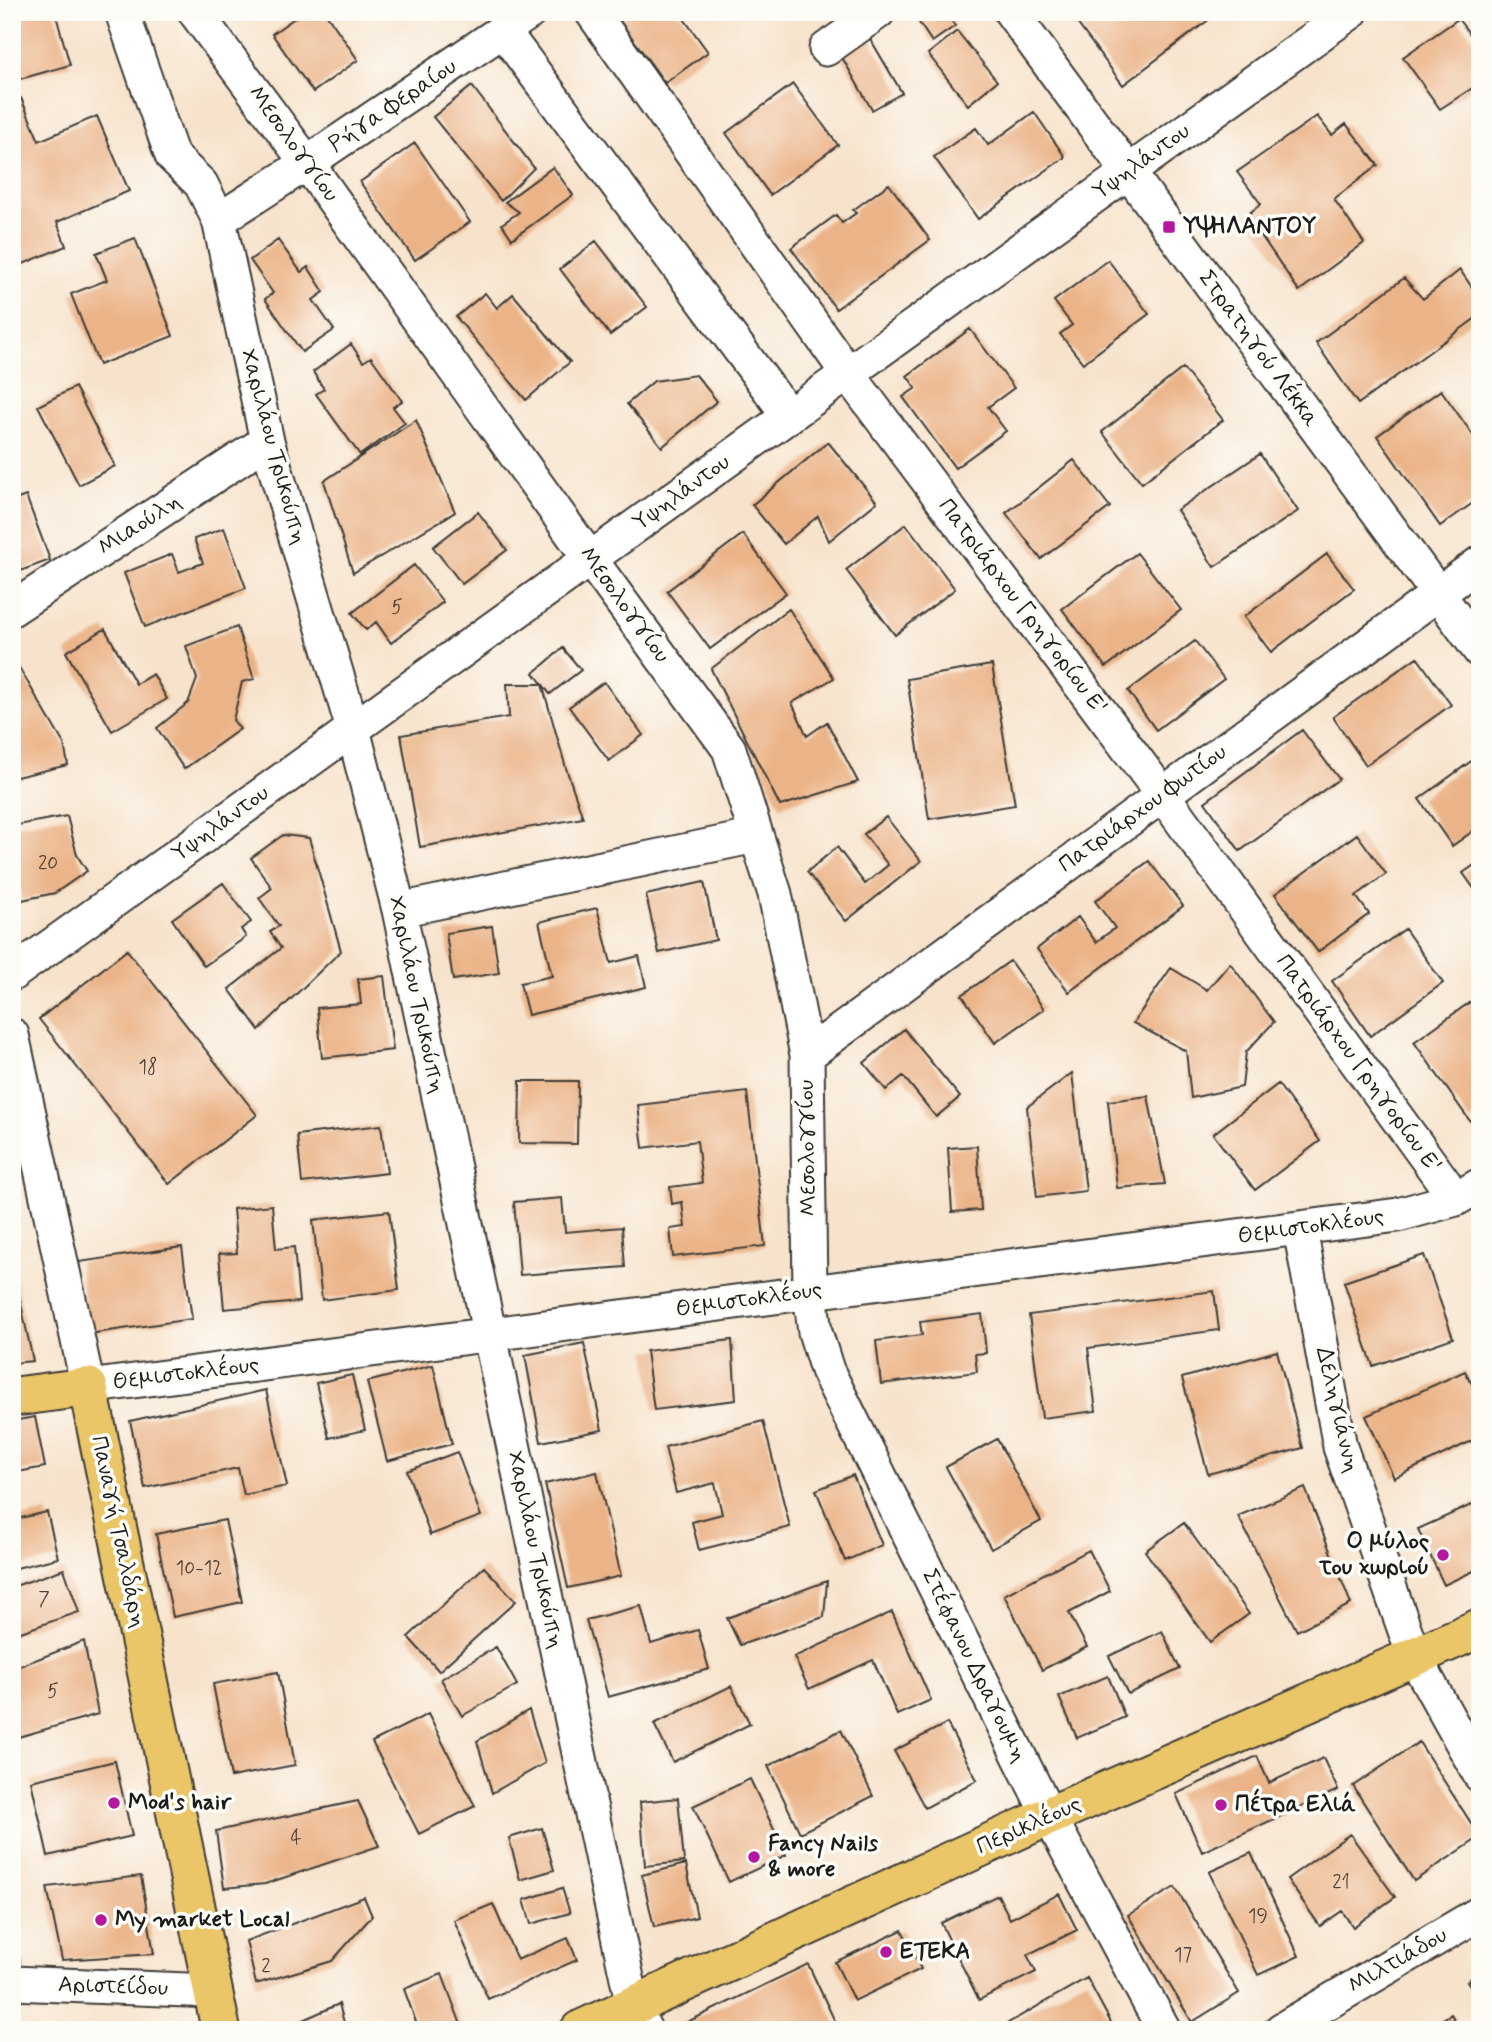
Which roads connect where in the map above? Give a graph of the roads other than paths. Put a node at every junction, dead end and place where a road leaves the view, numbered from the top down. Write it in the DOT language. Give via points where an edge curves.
graph roads {
  1 [pos="122,12"];
  2 [pos="195,12"];
  3 [pos="530,12"];
  4 [pos="592,12"];
  5 [pos="878,12"];
  6 [pos="1011,12"];
  7 [pos="1351,12"];
  8 [pos="503,32"];
  9 [pos="826,49"];
  10 [pos="307,163"];
  11 [pos="1129,172"];
  12 [pos="219,220"];
  13 [pos="848,374"];
  14 [pos="789,416"];
  15 [pos="267,441"];
  16 [pos="590,559"];
  17 [pos="1480,563"];
  18 [pos="1438,594"];
  19 [pos="12,610"];
  20 [pos="1480,651"];
  21 [pos="353,729"];
  22 [pos="1161,794"];
  23 [pos="757,836"];
  24 [pos="399,910"];
  25 [pos="12,974"];
  26 [pos="12,1035"];
  27 [pos="807,1055"];
  28 [pos="1468,1192"];
  29 [pos="1300,1228"];
  30 [pos="810,1292"];
  31 [pos="489,1334"];
  32 [pos="88,1387"];
  33 [pos="12,1397"];
  34 [pos="1480,1628"];
  35 [pos="1414,1656"];
  36 [pos="1480,1775"];
  37 [pos="1049,1816"];
  38 [pos="1480,1913"];
  39 [pos="12,1983"];
  40 [pos="213,1991"];
  41 [pos="639,2018"];
  42 [pos="220,2030"];
  43 [pos="580,2030"];
  44 [pos="1164,2030"];
  45 [pos="1280,2030"];
  1 -- 12 [label="street, Χαριλάου Τρικούπη" via="172,156 201,184"];
  2 -- 10 [label="street, Μεσολογγίου"];
  3 -- 8 [label="street, Ρήγα Φεραίου"];
  4 -- 13 [label="street, Πατριάρχου Γρηγορίου Ε'"];
  5 -- 9 [label="street"];
  6 -- 11 [label="street, Στρατηγού Λέκκα"];
  7 -- 11 [label="street, Υψηλάντου"];
  8 -- 10 [label="street, Ρήγα Φεραίου"];
  8 -- 14 [label="street"];
  10 -- 12 [label="street, Ρήγα Φεραίου"];
  10 -- 16 [label="street, Μεσολογγίου"];
  11 -- 13 [label="street, Υψηλάντου"];
  11 -- 18 [label="street, Στρατηγού Λέκκα"];
  12 -- 15 [label="street, Χαριλάου Τρικούπη"];
  13 -- 14 [label="street, Υψηλάντου"];
  13 -- 22 [label="street, Πατριάρχου Γρηγορίου Ε'"];
  14 -- 16 [label="street, Υψηλάντου"];
  15 -- 19 [label="street, Μιαούλη"];
  15 -- 21 [label="street, Χαριλάου Τρικούπη"];
  16 -- 21 [label="street, Υψηλάντου"];
  16 -- 23 [label="street, Μεσολογγίου" via="729,749"];
  17 -- 18 [label="street, Πατριάρχου Φωτίου"];
  18 -- 20 [label="street, Στρατηγού Λέκκα"];
  18 -- 22 [label="street, Πατριάρχου Φωτίου"];
  21 -- 24 [label="street, Χαριλάου Τρικούπη"];
  21 -- 25 [label="street, Υψηλάντου"];
  22 -- 27 [label="street, Πατριάρχου Φωτίου"];
  22 -- 28 [label="street, Πατριάρχου Γρηγορίου Ε'"];
  23 -- 24 [label="street"];
  23 -- 27 [label="street, Μεσολογγίου" via="775,894"];
  24 -- 31 [label="street, Χαριλάου Τρικούπη"];
  26 -- 32 [label="street, Παναγή Τσαλδάρη"];
  27 -- 30 [label="street, Μεσολογγίου"];
  28 -- 29 [label="street, Θεμιστοκλέους" via="1398,1215"];
  29 -- 30 [label="street, Θεμιστοκλέους"];
  29 -- 35 [label="street, Δεληγιάννη" via="1340,1447"];
  30 -- 31 [label="street, Θεμιστοκλέους"];
  30 -- 37 [label="street, Στέφανου Δραγουμη" via="815,1332 827,1370"];
  31 -- 32 [label="street, Θεμιστοκλέους"];
  31 -- 41 [label="street, Χαριλάου Τρικούπη"];
  32 -- 33 [label="main road, Θεμιστοκλέους"];
  32 -- 40 [label="main road, Παναγή Τσαλδάρη"];
  34 -- 35 [label="main road, Περικλέους"];
  35 -- 36 [label="street, Δεληγιάννη"];
  35 -- 37 [label="main road, Περικλέους"];
  37 -- 41 [label="main road, Περικλέους"];
  37 -- 44 [label="street, Στέφανου Δραγουμη"];
  38 -- 45 [label="street, Μιλτιάδου"];
  39 -- 40 [label="street, Αριστείδου"];
  40 -- 42 [label="main road, Παναγή Τσαλδάρη"];
  41 -- 43 [label="main road, Περικλέους"];
}
